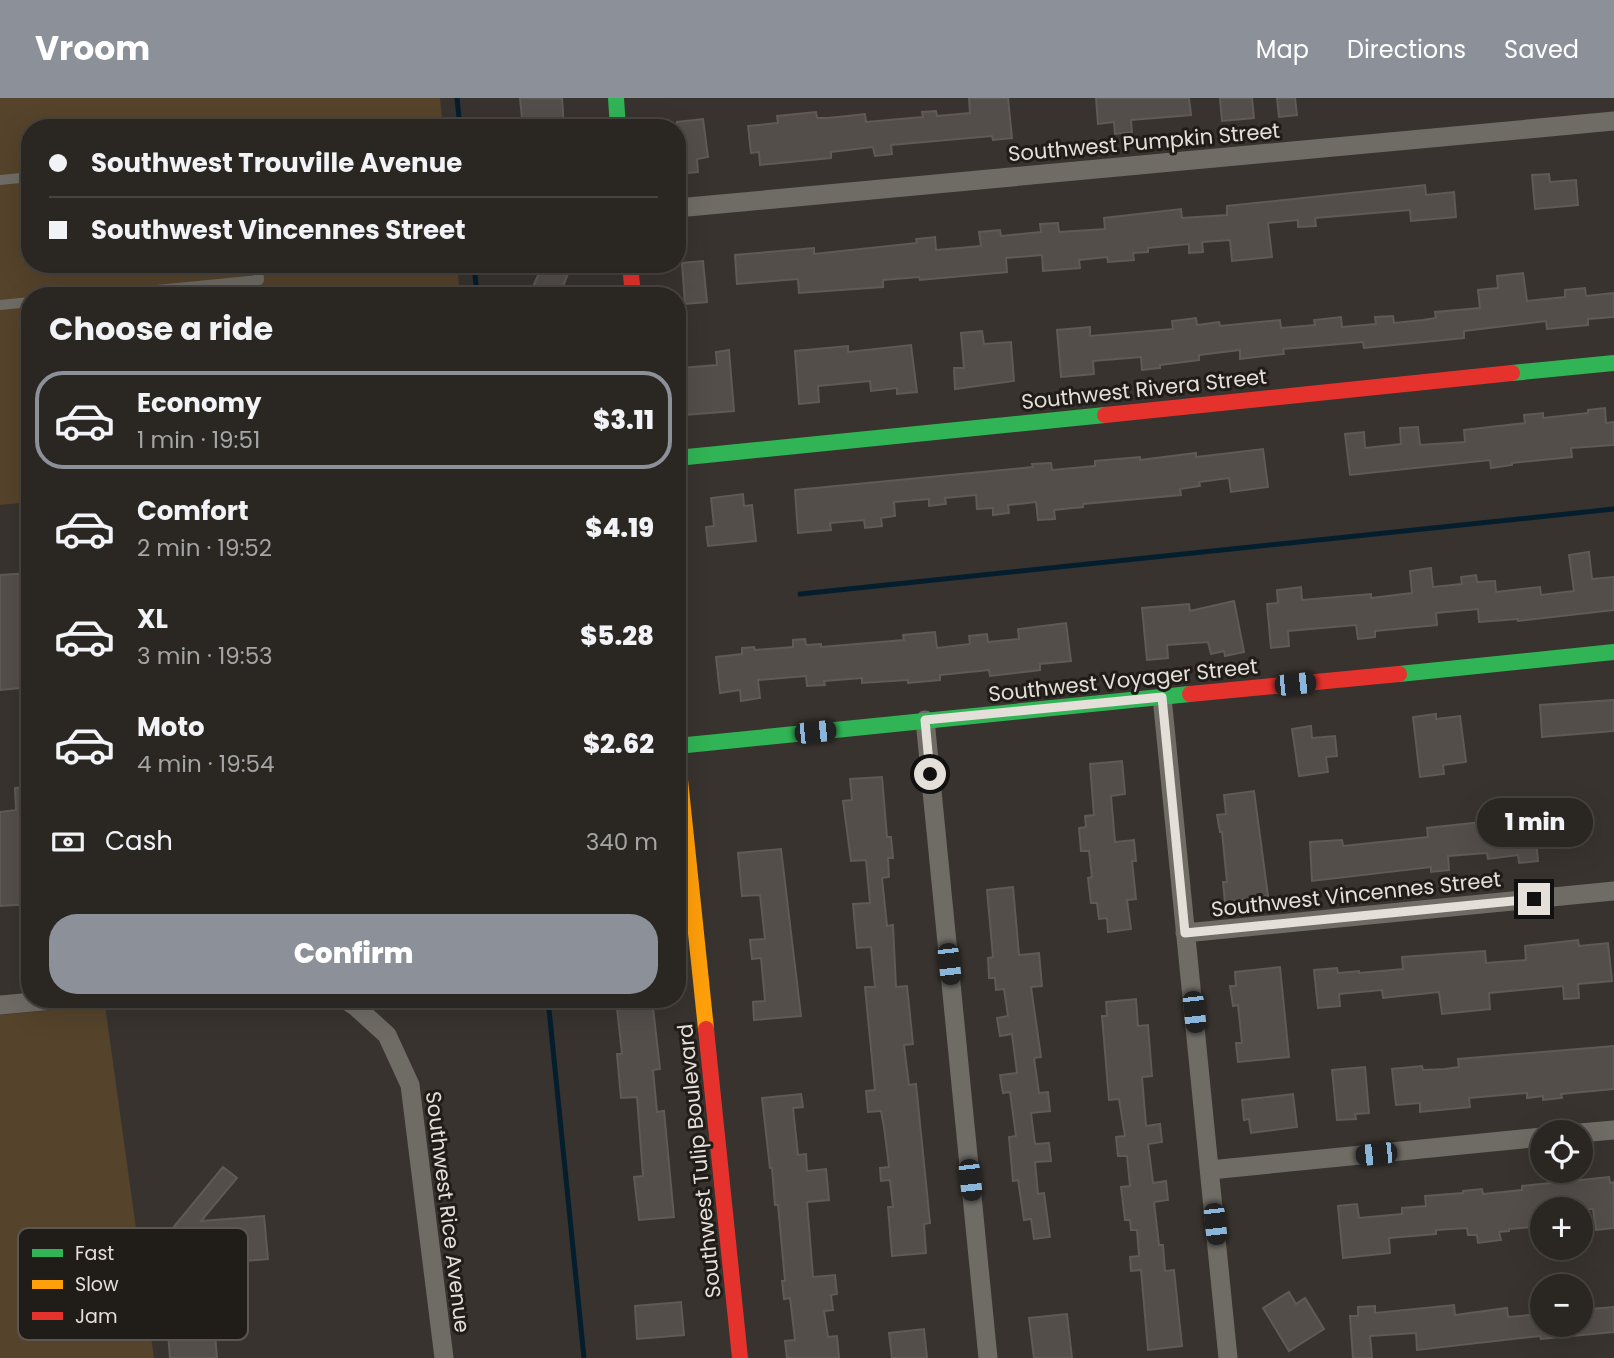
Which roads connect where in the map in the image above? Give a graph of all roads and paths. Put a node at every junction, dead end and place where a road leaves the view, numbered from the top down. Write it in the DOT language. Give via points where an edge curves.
graph roads {
  1 [pos="616,98"];
  2 [pos="617,119"];
  3 [pos="1614,121"];
  4 [pos="21,178"];
  5 [pos="0,180"];
  6 [pos="686,207"];
  7 [pos="259,273"];
  8 [pos="187,287"];
  9 [pos="21,303"];
  10 [pos="0,305"];
  11 [pos="1614,363"];
  12 [pos="686,457"];
  13 [pos="1614,652"];
  14 [pos="1162,697"];
  15 [pos="925,720"];
  16 [pos="686,747"];
  17 [pos="686,835"];
  18 [pos="1614,891"];
  19 [pos="1185,933"];
  20 [pos="21,1003"];
  21 [pos="0,1005"];
  22 [pos="355,1008"];
  23 [pos="1614,1130"];
  24 [pos="1593,1132"];
  25 [pos="1530,1138"];
  26 [pos="1210,1170"];
  27 [pos="444,1358"];
  28 [pos="740,1358"];
  29 [pos="988,1358"];
  30 [pos="1228,1358"];
  1 -- 2 [label="street"];
  3 -- 6 [label="street, Southwest Pumpkin Street"];
  4 -- 5 [label="lane"];
  7 -- 8 [label="lane" via="259,280"];
  9 -- 10 [label="lane"];
  11 -- 12 [label="street, Southwest Rivera Street"];
  13 -- 14 [label="street, Southwest Voyager Street"];
  14 -- 15 [label="street, Southwest Voyager Street"];
  14 -- 19 [label="street"];
  15 -- 16 [label="street, Southwest Voyager Street"];
  15 -- 29 [label="street"];
  17 -- 28 [label="street, Southwest Tulip Boulevard"];
  18 -- 19 [label="street, Southwest Vincennes Street"];
  19 -- 26 [label="street"];
  20 -- 21 [label="street"];
  22 -- 27 [label="street, Southwest Rice Avenue" via="387,1035 410,1085"];
  23 -- 24 [label="street"];
  25 -- 26 [label="street"];
  26 -- 30 [label="street"];
}
